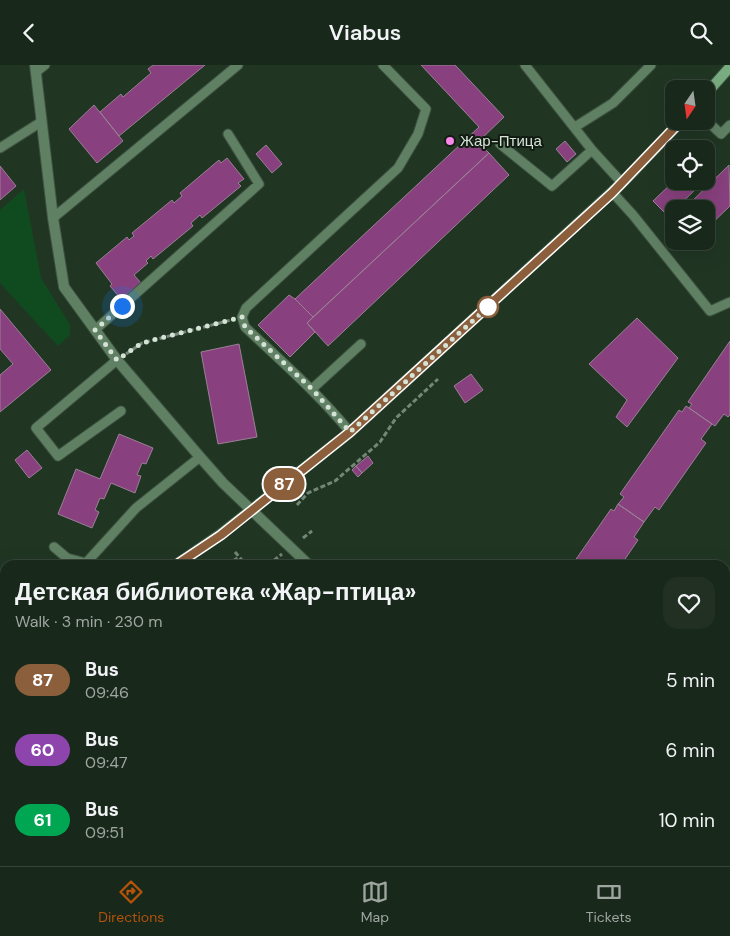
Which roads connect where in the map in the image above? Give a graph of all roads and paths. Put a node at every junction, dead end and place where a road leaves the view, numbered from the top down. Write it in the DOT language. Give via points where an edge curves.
graph roads {
  1 [pos="45,65"];
  2 [pos="238,65"];
  3 [pos="383,65"];
  4 [pos="525,65"];
  5 [pos="651,65"];
  6 [pos="730,67"];
  7 [pos="35,69"];
  8 [pos="715,84"];
  9 [pos="40,122"];
  10 [pos="730,125"];
  11 [pos="575,127"];
  12 [pos="715,128"];
  13 [pos="672,130"];
  14 [pos="228,134"];
  15 [pos="500,144"];
  16 [pos="0,148"];
  17 [pos="592,150"];
  18 [pos="622,183"];
  19 [pos="612,193"];
  20 [pos="53,218"];
  21 [pos="730,302"];
  22 [pos="242,317"];
  23 [pos="95,330"];
  24 [pos="361,344"];
  25 [pos="117,360"];
  26 [pos="438,379"];
  27 [pos="312,389"];
  28 [pos="121,411"];
  29 [pos="350,432"];
  30 [pos="200,457"];
  31 [pos="297,505"];
  32 [pos="251,509"];
  33 [pos="312,531"];
  34 [pos="303,538"];
  35 [pos="54,547"];
  36 [pos="235,552"];
  37 [pos="282,553"];
  38 [pos="239,557"];
  39 [pos="70,560"];
  40 [pos="90,560"];
  41 [pos="184,560"];
  42 [pos="234,560"];
  43 [pos="242,560"];
  44 [pos="274,560"];
  45 [pos="304,560"];
  1 -- 7 [label="lane"];
  2 -- 20 [label="lane"];
  3 -- 22 [label="lane" via="426,109 418,133 398,168 246,309"];
  4 -- 11 [label="lane"];
  5 -- 11 [label="lane" via="613,103"];
  6 -- 8 [label="main road"];
  7 -- 9 [label="street"];
  9 -- 16 [label="lane"];
  9 -- 20 [label="street"];
  10 -- 12 [label="lane" via="721,134"];
  11 -- 17 [label="lane"];
  13 -- 18 [label="main road"];
  14 -- 23 [label="lane" via="259,184"];
  15 -- 17 [label="lane" via="552,186"];
  17 -- 18 [label="lane"];
  18 -- 19 [label="main road"];
  19 -- 21 [label="lane" via="710,311"];
  19 -- 29 [label="main road"];
  20 -- 23 [label="street" via="64,287"];
  22 -- 25 [label="path" via="142,343"];
  22 -- 27 [label="lane" via="245,327"];
  23 -- 25 [label="street"];
  24 -- 27 [label="lane"];
  25 -- 28 [label="lane" via="36,428 58,456"];
  25 -- 30 [label="street"];
  26 -- 31 [label="path" via="396,418 380,442 334,481 308,493"];
  27 -- 29 [label="lane"];
  29 -- 32 [label="main road"];
  30 -- 32 [label="street"];
  30 -- 40 [label="lane" via="136,508"];
  32 -- 41 [label="main road" via="221,535"];
  32 -- 45 [label="street"];
  33 -- 34 [label="path"];
  35 -- 39 [label="lane"];
  36 -- 38 [label="path"];
  37 -- 44 [label="path"];
  38 -- 42 [label="path"];
  38 -- 43 [label="path"];
}
